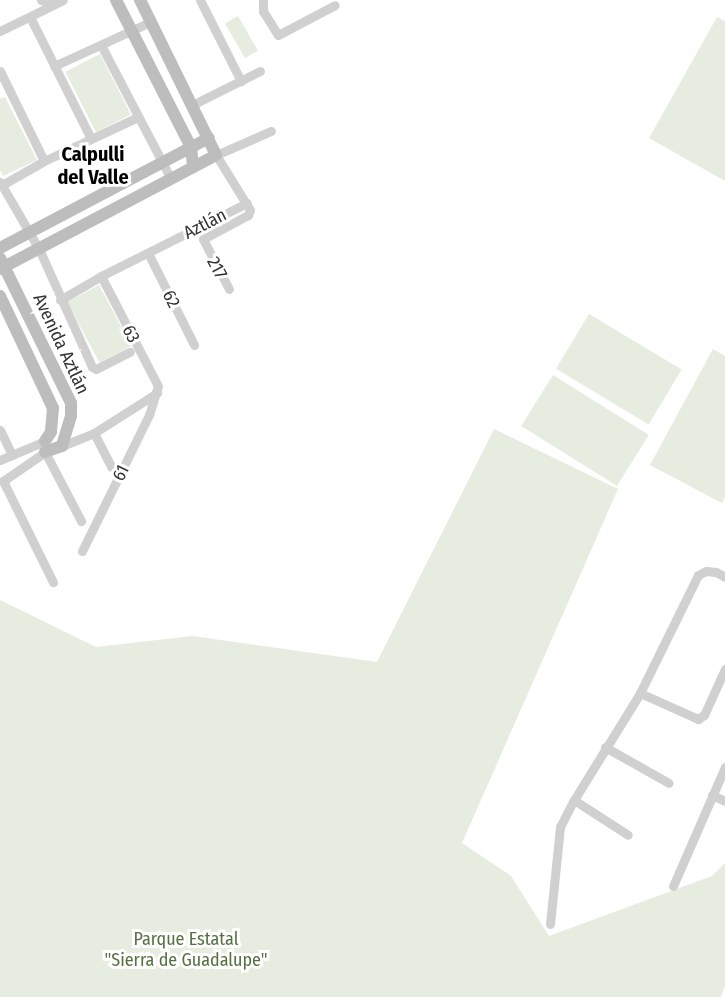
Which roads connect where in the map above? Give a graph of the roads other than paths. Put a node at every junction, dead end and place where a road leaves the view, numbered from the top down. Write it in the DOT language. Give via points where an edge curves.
graph roads {
  1 [pos="41,0"];
  2 [pos="63,0"];
  3 [pos="116,0"];
  4 [pos="140,0"];
  5 [pos="200,0"];
  6 [pos="263,0"];
  7 [pos="53,4"];
  8 [pos="335,5"];
  9 [pos="30,17"];
  10 [pos="150,22"];
  11 [pos="131,29"];
  12 [pos="0,31"];
  13 [pos="101,45"];
  14 [pos="54,66"];
  15 [pos="0,70"];
  16 [pos="260,71"];
  17 [pos="241,81"];
  18 [pos="5,91"];
  19 [pos="192,105"];
  20 [pos="138,117"];
  21 [pos="271,131"];
  22 [pos="209,138"];
  23 [pos="91,139"];
  24 [pos="191,147"];
  25 [pos="216,155"];
  26 [pos="44,161"];
  27 [pos="161,163"];
  28 [pos="193,167"];
  29 [pos="171,178"];
  30 [pos="1,184"];
  31 [pos="247,203"];
  32 [pos="30,232"];
  33 [pos="0,248"];
  34 [pos="39,249"];
  35 [pos="148,253"];
  36 [pos="1,264"];
  37 [pos="101,276"];
  38 [pos="229,289"];
  39 [pos="60,300"];
  40 [pos="1,302"];
  41 [pos="195,345"];
  42 [pos="130,352"];
  43 [pos="157,393"];
  44 [pos="0,430"];
  45 [pos="94,433"];
  46 [pos="62,446"];
  47 [pos="45,447"];
  48 [pos="12,454"];
  49 [pos="0,459"];
  50 [pos="111,467"];
  51 [pos="81,521"];
  52 [pos="82,551"];
  53 [pos="725,577"];
  54 [pos="53,582"];
  55 [pos="725,669"];
  56 [pos="722,682"];
  57 [pos="640,693"];
  58 [pos="605,747"];
  59 [pos="725,767"];
  60 [pos="669,783"];
  61 [pos="712,795"];
  62 [pos="574,800"];
  63 [pos="725,801"];
  64 [pos="628,835"];
  65 [pos="673,886"];
  66 [pos="550,924"];
  1 -- 7 [label="street"];
  2 -- 7 [label="street"];
  3 -- 11 [label="street"];
  4 -- 10 [label="street"];
  5 -- 17 [label="street"];
  6 -- 8 [label="street" via="263,11 278,35"];
  7 -- 9 [label="street"];
  9 -- 12 [label="street"];
  9 -- 14 [label="street"];
  10 -- 11 [label="street"];
  10 -- 19 [label="street"];
  11 -- 13 [label="street"];
  11 -- 24 [label="street"];
  13 -- 14 [label="street"];
  13 -- 20 [label="street"];
  14 -- 23 [label="street"];
  15 -- 18 [label="street"];
  16 -- 17 [label="street"];
  17 -- 19 [label="street"];
  18 -- 26 [label="street"];
  19 -- 22 [label="street"];
  20 -- 23 [label="street"];
  20 -- 27 [label="street"];
  21 -- 25 [label="street"];
  22 -- 24 [label="street"];
  22 -- 25 [label="street"];
  23 -- 26 [label="street"];
  24 -- 27 [label="street"];
  24 -- 28 [label="street"];
  25 -- 28 [label="street, Avenida Aztlán"];
  25 -- 31 [label="street, Aztlán"];
  26 -- 30 [label="street"];
  27 -- 29 [label="street"];
  27 -- 32 [label="street"];
  28 -- 29 [label="street, Avenida Aztlán"];
  29 -- 34 [label="street, Avenida Aztlán"];
  30 -- 32 [label="street"];
  31 -- 35 [label="street, Aztlán"];
  31 -- 38 [label="street, 217" via="248,215 203,239"];
  32 -- 33 [label="street"];
  32 -- 34 [label="street"];
  34 -- 36 [label="street, Avenida Aztlán"];
  34 -- 39 [label="street"];
  35 -- 37 [label="street, Aztlán"];
  35 -- 41 [label="street, 62"];
  36 -- 46 [label="street, Avenida Aztlán" via="71,403"];
  37 -- 39 [label="street, Aztlán"];
  37 -- 43 [label="street, 63" via="158,386"];
  39 -- 42 [label="street" via="94,369"];
  40 -- 47 [label="street, Avenida Aztlán" via="52,408 51,432"];
  43 -- 45 [label="street"];
  43 -- 52 [label="street, 61"];
  44 -- 48 [label="street"];
  45 -- 46 [label="street"];
  45 -- 50 [label="street"];
  46 -- 47 [label="street"];
  47 -- 48 [label="street"];
  47 -- 51 [label="street"];
  47 -- 54 [label="street" via="3,481"];
  48 -- 49 [label="street"];
  53 -- 57 [label="street" via="706,571 698,575"];
  55 -- 56 [label="street"];
  56 -- 57 [label="street" via="698,719"];
  57 -- 58 [label="street"];
  58 -- 60 [label="street"];
  58 -- 62 [label="street"];
  59 -- 61 [label="street"];
  61 -- 63 [label="street"];
  61 -- 65 [label="street"];
  62 -- 64 [label="street"];
  62 -- 66 [label="street" via="560,826"];
}
